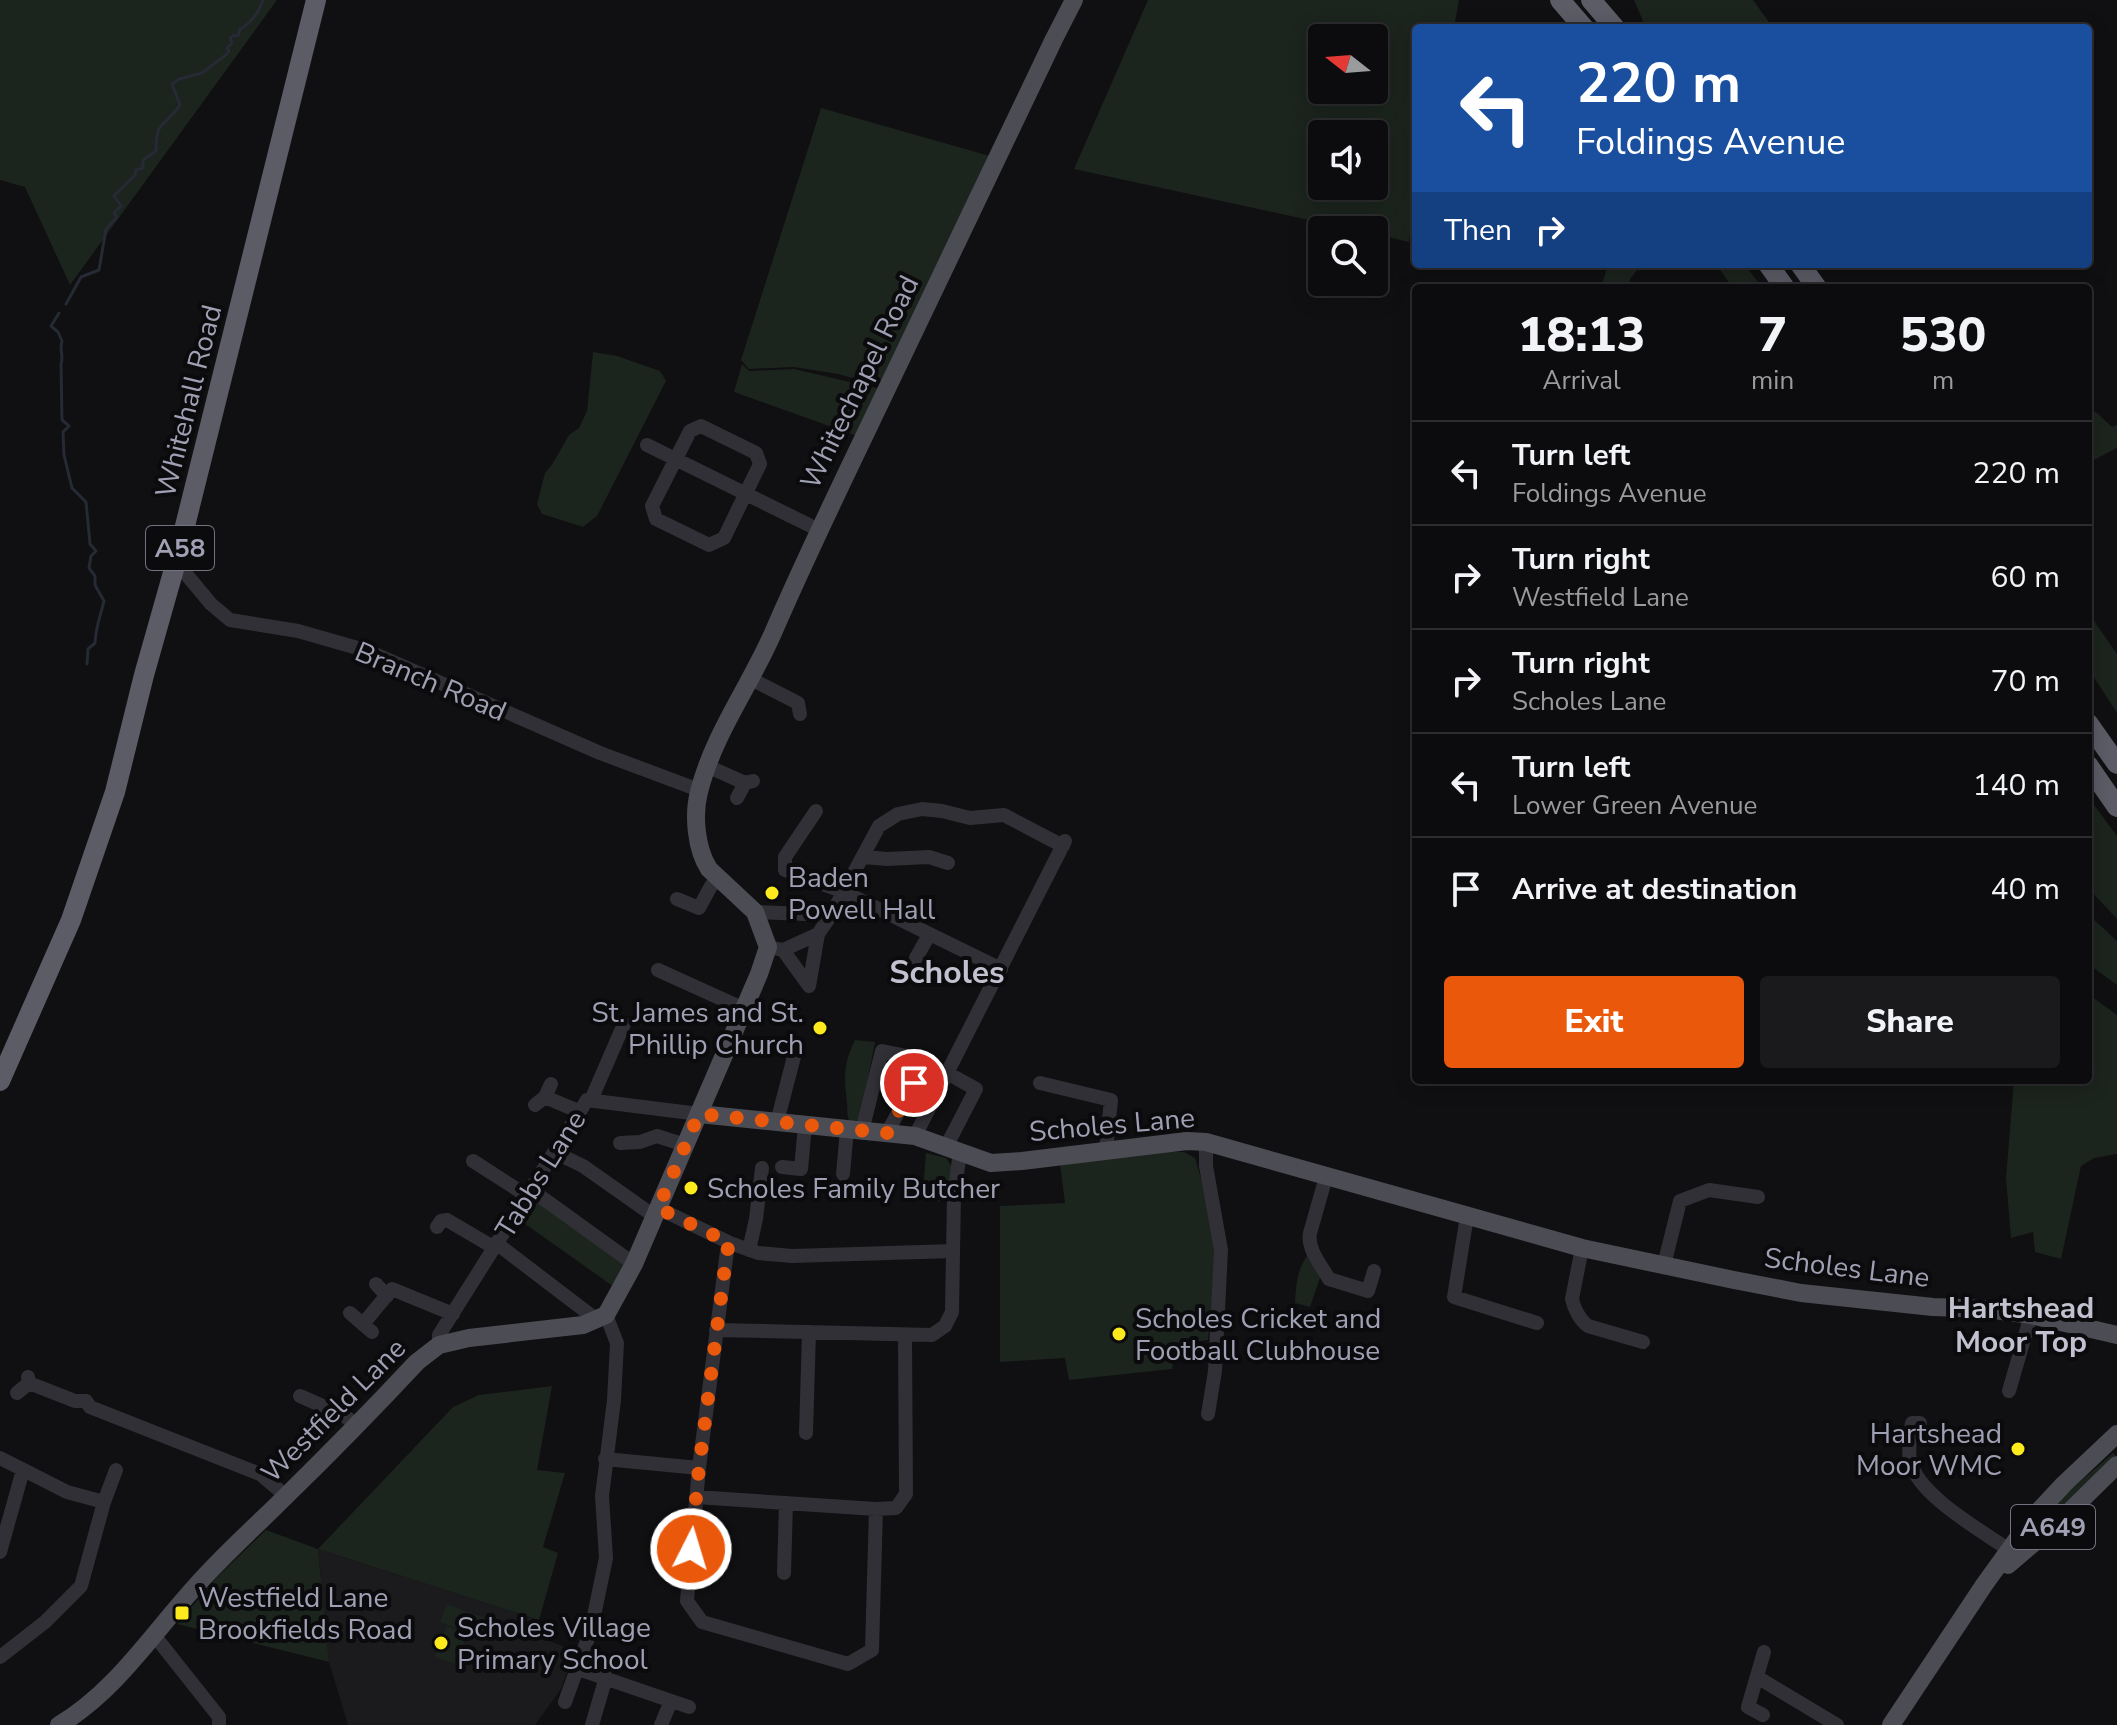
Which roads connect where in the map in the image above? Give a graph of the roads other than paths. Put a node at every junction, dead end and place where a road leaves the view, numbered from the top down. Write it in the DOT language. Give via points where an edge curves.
graph roads {
  1 [pos="316,0"];
  2 [pos="1074,0"];
  3 [pos="1560,0"];
  4 [pos="1591,0"];
  5 [pos="1581,24"];
  6 [pos="1612,24"];
  7 [pos="647,445"];
  8 [pos="676,459"];
  9 [pos="746,494"];
  10 [pos="819,530"];
  11 [pos="176,562"];
  12 [pos="751,679"];
  13 [pos="800,714"];
  14 [pos="2092,729"];
  15 [pos="2117,764"];
  16 [pos="707,766"];
  17 [pos="2092,771"];
  18 [pos="699,790"];
  19 [pos="737,798"];
  20 [pos="2117,807"];
  21 [pos="816,811"];
  22 [pos="864,857"];
  23 [pos="948,863"];
  24 [pos="719,879"];
  25 [pos="844,892"];
  26 [pos="677,899"];
  27 [pos="755,912"];
  28 [pos="831,915"];
  29 [pos="818,934"];
  30 [pos="929,935"];
  31 [pos="776,948"];
  32 [pos="916,958"];
  33 [pos="1001,969"];
  34 [pos="657,970"];
  35 [pos="744,1009"];
  36 [pos="624,1024"];
  37 [pos="796,1049"];
  38 [pos="947,1073"];
  39 [pos="0,1081"];
  40 [pos="1040,1083"];
  41 [pos="544,1096"];
  42 [pos="591,1100"];
  43 [pos="578,1111"];
  44 [pos="699,1114"];
  45 [pos="777,1122"];
  46 [pos="805,1125"];
  47 [pos="854,1130"];
  48 [pos="887,1133"];
  49 [pos="915,1136"];
  50 [pos="1206,1142"];
  51 [pos="620,1143"];
  52 [pos="685,1145"];
  53 [pos="953,1150"];
  54 [pos="1106,1150"];
  55 [pos="554,1152"];
  56 [pos="473,1161"];
  57 [pos="782,1167"];
  58 [pos="762,1168"];
  59 [pos="843,1174"];
  60 [pos="1326,1177"];
  61 [pos="528,1192"];
  62 [pos="1758,1197"];
  63 [pos="743,1202"];
  64 [pos="758,1208"];
  65 [pos="656,1212"];
  66 [pos="1467,1216"];
  67 [pos="448,1219"];
  68 [pos="730,1243"];
  69 [pos="494,1245"];
  70 [pos="1582,1248"];
  71 [pos="749,1250"];
  72 [pos="953,1251"];
  73 [pos="634,1264"];
  74 [pos="1664,1265"];
  75 [pos="1374,1271"];
  76 [pos="376,1284"];
  77 [pos="387,1296"];
  78 [pos="350,1313"];
  79 [pos="453,1314"];
  80 [pos="2031,1315"];
  81 [pos="602,1317"];
  82 [pos="1537,1323"];
  83 [pos="716,1330"];
  84 [pos="809,1332"];
  85 [pos="905,1335"];
  86 [pos="2117,1335"];
  87 [pos="1643,1342"];
  88 [pos="439,1345"];
  89 [pos="25,1384"];
  90 [pos="2009,1391"];
  91 [pos="300,1396"];
  92 [pos="1208,1414"];
  93 [pos="1920,1423"];
  94 [pos="357,1425"];
  95 [pos="806,1433"];
  96 [pos="2117,1434"];
  97 [pos="2117,1448"];
  98 [pos="0,1458"];
  99 [pos="605,1459"];
  100 [pos="2117,1465"];
  101 [pos="699,1468"];
  102 [pos="23,1470"];
  103 [pos="116,1470"];
  104 [pos="2071,1477"];
  105 [pos="286,1496"];
  106 [pos="696,1497"];
  107 [pos="104,1502"];
  108 [pos="786,1503"];
  109 [pos="876,1509"];
  110 [pos="0,1552"];
  111 [pos="2014,1553"];
  112 [pos="784,1573"];
  113 [pos="154,1635"];
  114 [pos="1764,1652"];
  115 [pos="0,1657"];
  116 [pos="578,1669"];
  117 [pos="606,1677"];
  118 [pos="1757,1677"];
  119 [pos="671,1701"];
  120 [pos="565,1702"];
  121 [pos="689,1707"];
  122 [pos="1763,1715"];
  123 [pos="59,1725"];
  124 [pos="219,1725"];
  125 [pos="592,1725"];
  126 [pos="661,1725"];
  127 [pos="1837,1725"];
  128 [pos="1891,1725"];
  1 -- 11 [label="highway, Whitehall Road / A58"];
  2 -- 10 [label="main road, Whitechapel Road"];
  3 -- 5 [label="highway"];
  4 -- 6 [label="highway"];
  7 -- 8 [label="street"];
  8 -- 9 [label="street"];
  8 -- 9 [label="street" via="690,431 701,426 756,453 760,464"];
  8 -- 9 [label="street" via="652,506 656,519 709,545 724,538"];
  9 -- 10 [label="street"];
  10 -- 12 [label="main road, Whitechapel Road"];
  11 -- 18 [label="street, Branch Road" via="230,620 298,631 368,651 600,753"];
  11 -- 39 [label="highway, Whitehall Road / A58" via="92,862"];
  12 -- 13 [label="street" via="798,703"];
  12 -- 16 [label="main road, Whitechapel Road"];
  14 -- 15 [label="highway"];
  16 -- 18 [label="main road, Whitechapel Road"];
  16 -- 19 [label="street" via="749,782"];
  17 -- 20 [label="highway"];
  18 -- 24 [label="main road, Whitechapel Road" via="701,853"];
  21 -- 25 [label="street" via="785,857 785,870"];
  22 -- 23 [label="street" via="929,857"];
  22 -- 25 [label="street"];
  22 -- 33 [label="street" via="879,826 898,814 922,809 970,818 1004,815 1064,844"];
  24 -- 26 [label="street" via="696,915"];
  24 -- 27 [label="main road, Whitechapel Road"];
  25 -- 28 [label="street"];
  25 -- 30 [label="street"];
  27 -- 28 [label="street"];
  27 -- 31 [label="main road"];
  28 -- 29 [label="street"];
  29 -- 31 [label="street"];
  29 -- 31 [label="street" via="809,986"];
  30 -- 32 [label="street"];
  30 -- 33 [label="street"];
  31 -- 35 [label="main road"];
  33 -- 38 [label="street"];
  34 -- 35 [label="street"];
  35 -- 44 [label="main road"];
  36 -- 42 [label="street"];
  37 -- 45 [label="street"];
  38 -- 49 [label="street"];
  38 -- 53 [label="street" via="976,1089"];
  40 -- 54 [label="street" via="1111,1100"];
  41 -- 43 [label="street"];
  42 -- 43 [label="street, Tabbs Lane"];
  42 -- 44 [label="street, Tabbs Lane"];
  43 -- 55 [label="street, Tabbs Lane"];
  44 -- 45 [label="main road, Scholes Lane"];
  44 -- 52 [label="main road"];
  45 -- 46 [label="main road, Scholes Lane"];
  46 -- 47 [label="main road, Scholes Lane"];
  46 -- 57 [label="street" via="801,1169"];
  47 -- 48 [label="main road, Scholes Lane"];
  47 -- 48 [label="street" via="882,1051 927,1060"];
  47 -- 59 [label="street"];
  48 -- 49 [label="main road, Scholes Lane"];
  49 -- 53 [label="main road, Scholes Lane"];
  50 -- 54 [label="main road, Scholes Lane"];
  50 -- 60 [label="main road, Scholes Lane"];
  50 -- 92 [label="street" via="1221,1250"];
  51 -- 52 [label="street" via="657,1136"];
  52 -- 65 [label="main road"];
  53 -- 54 [label="main road, Scholes Lane" via="991,1163"];
  53 -- 72 [label="street"];
  55 -- 61 [label="street, Tabbs Lane"];
  55 -- 65 [label="street"];
  56 -- 61 [label="street"];
  58 -- 64 [label="street"];
  60 -- 66 [label="main road, Scholes Lane"];
  60 -- 75 [label="street" via="1309,1240 1329,1279 1368,1298"];
  61 -- 69 [label="street, Tabbs Lane"];
  61 -- 73 [label="street"];
  62 -- 74 [label="street" via="1709,1190 1680,1201"];
  63 -- 64 [label="street"];
  64 -- 71 [label="street"];
  65 -- 68 [label="street"];
  65 -- 73 [label="main road"];
  66 -- 70 [label="main road, Scholes Lane"];
  66 -- 82 [label="street" via="1454,1297"];
  67 -- 69 [label="street"];
  68 -- 71 [label="street"];
  68 -- 83 [label="street"];
  69 -- 79 [label="street, Tabbs Lane"];
  69 -- 81 [label="street"];
  70 -- 74 [label="main road, Scholes Lane"];
  70 -- 87 [label="street" via="1572,1299 1583,1322"];
  71 -- 72 [label="street" via="792,1256"];
  72 -- 85 [label="street" via="952,1312 945,1326 932,1335"];
  73 -- 81 [label="main road"];
  74 -- 80 [label="main road, Scholes Lane" via="1801,1293"];
  76 -- 77 [label="street"];
  77 -- 78 [label="street" via="367,1328"];
  77 -- 79 [label="street" via="392,1289"];
  79 -- 88 [label="street, Tabbs Lane" via="439,1335"];
  80 -- 86 [label="main road, Scholes Lane"];
  80 -- 90 [label="street"];
  81 -- 88 [label="main road, Westfield Lane" via="583,1325"];
  81 -- 99 [label="street" via="617,1343"];
  83 -- 84 [label="street"];
  83 -- 101 [label="street"];
  84 -- 85 [label="street"];
  84 -- 95 [label="street"];
  85 -- 109 [label="street" via="906,1494 896,1508"];
  88 -- 94 [label="main road, Westfield Lane"];
  89 -- 105 [label="street" via="86,1401 260,1474"];
  91 -- 94 [label="street"];
  93 -- 111 [label="street" via="1912,1423 1910,1440 1916,1476 1936,1499"];
  94 -- 105 [label="main road, Westfield Lane"];
  96 -- 104 [label="main road, A649"];
  97 -- 104 [label="main road"];
  98 -- 102 [label="street"];
  99 -- 101 [label="street"];
  99 -- 116 [label="street" via="606,1558"];
  100 -- 111 [label="main road, A649" via="2064,1517"];
  101 -- 106 [label="street"];
  102 -- 107 [label="street" via="67,1492"];
  102 -- 110 [label="street"];
  103 -- 107 [label="street"];
  104 -- 111 [label="main road, A649" via="2033,1517"];
  105 -- 113 [label="main road, Westfield Lane"];
  106 -- 108 [label="street"];
  106 -- 109 [label="street" via="687,1601 702,1622 848,1664 872,1650"];
  107 -- 115 [label="street" via="81,1586"];
  108 -- 109 [label="street"];
  108 -- 112 [label="street"];
  111 -- 128 [label="main road, A649" via="1984,1585"];
  113 -- 123 [label="main road, Westfield Lane" via="117,1677"];
  113 -- 124 [label="street" via="219,1717"];
  114 -- 118 [label="street"];
  116 -- 117 [label="street"];
  116 -- 120 [label="street"];
  117 -- 119 [label="street"];
  117 -- 125 [label="street"];
  118 -- 122 [label="street" via="1744,1707"];
  118 -- 127 [label="street"];
  119 -- 121 [label="street"];
  119 -- 126 [label="street"];
}
